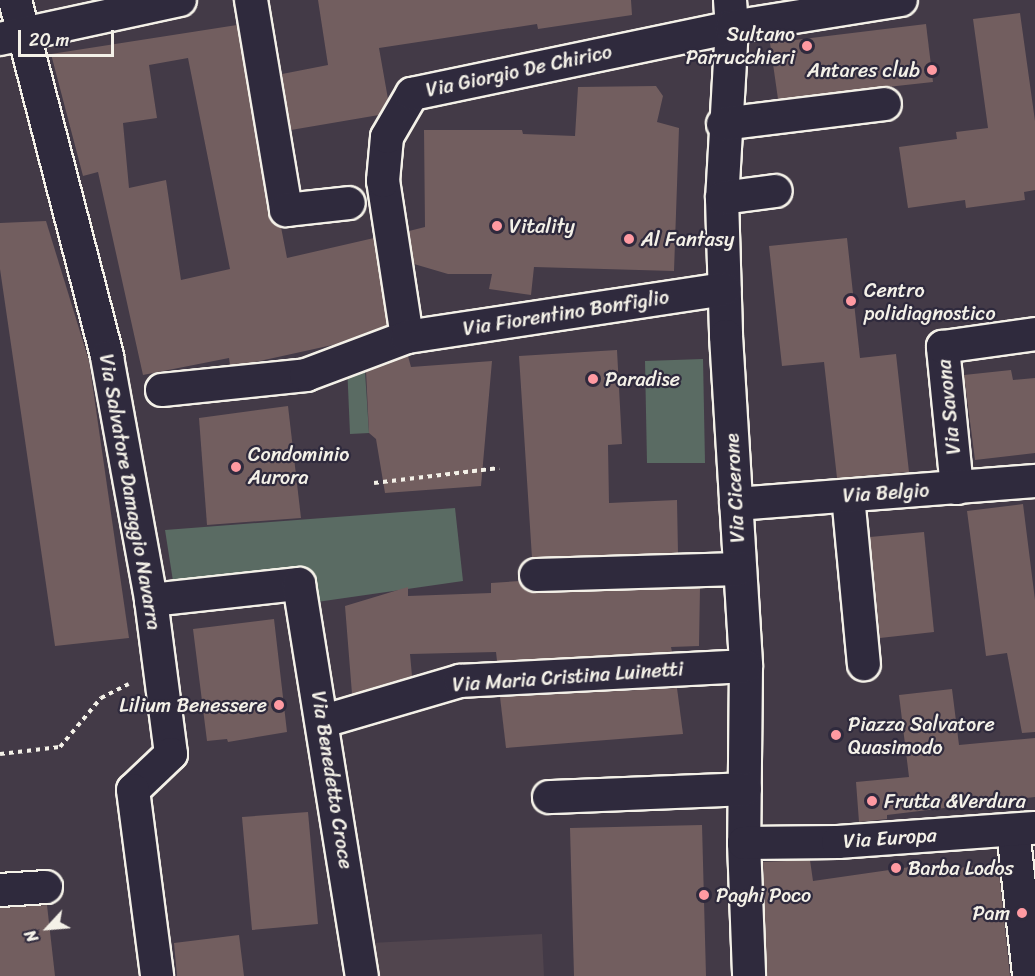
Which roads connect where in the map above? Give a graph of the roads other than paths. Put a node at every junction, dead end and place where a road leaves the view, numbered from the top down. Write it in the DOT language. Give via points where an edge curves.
graph roads {
  1 [pos="15,0"];
  2 [pos="180,0"];
  3 [pos="251,0"];
  4 [pos="901,0"];
  5 [pos="136,5"];
  6 [pos="731,13"];
  7 [pos="11,37"];
  8 [pos="885,105"];
  9 [pos="723,124"];
  10 [pos="776,191"];
  11 [pos="722,198"];
  12 [pos="349,203"];
  13 [pos="724,289"];
  14 [pos="1035,334"];
  15 [pos="407,337"];
  16 [pos="162,390"];
  17 [pos="1035,481"];
  18 [pos="957,488"];
  19 [pos="848,496"];
  20 [pos="736,504"];
  21 [pos="740,569"];
  22 [pos="536,574"];
  23 [pos="151,600"];
  24 [pos="864,663"];
  25 [pos="746,666"];
  26 [pos="324,721"];
  27 [pos="744,789"];
  28 [pos="549,797"];
  29 [pos="1024,829"];
  30 [pos="744,843"];
  31 [pos="46,887"];
  32 [pos="0,890"];
  33 [pos="157,976"];
  34 [pos="362,976"];
  35 [pos="749,976"];
  36 [pos="1029,976"];
  1 -- 7 [label="street, Via Salvatore Damaggio Navarra"];
  2 -- 5 [label="street"];
  3 -- 12 [label="street" via="286,210"];
  4 -- 6 [label="street, Via Giorgio De Chirico"];
  5 -- 7 [label="street"];
  6 -- 9 [label="street, Via Cicerone"];
  6 -- 15 [label="street, Via Giorgio De Chirico" via="412,94 387,137 383,181"];
  7 -- 23 [label="street, Via Salvatore Damaggio Navarra" via="107,357"];
  8 -- 9 [label="street"];
  9 -- 11 [label="street, Via Cicerone"];
  10 -- 11 [label="street"];
  11 -- 13 [label="street, Via Cicerone"];
  13 -- 15 [label="street, Via Fiorentino Bonfiglio"];
  13 -- 20 [label="street, Via Cicerone"];
  14 -- 18 [label="street, Via Savona" via="943,346"];
  15 -- 16 [label="street, Via Fiorentino Bonfiglio" via="306,375"];
  17 -- 18 [label="street, Via Belgio"];
  18 -- 19 [label="street, Via Belgio"];
  19 -- 20 [label="street, Via Belgio"];
  19 -- 24 [label="street"];
  20 -- 21 [label="street, Via Cicerone"];
  21 -- 22 [label="street"];
  21 -- 25 [label="street, Via Cicerone"];
  23 -- 26 [label="street, Via Benedetto Croce" via="300,584"];
  23 -- 33 [label="street, Via Salvatore Damaggio Navarra" via="171,754 133,790"];
  25 -- 26 [label="street, Via Maria Cristina Luinetti" via="460,681"];
  25 -- 27 [label="street, Via Cicerone"];
  26 -- 34 [label="street, Via Benedetto Croce"];
  27 -- 28 [label="street"];
  27 -- 30 [label="street, Via Cicerone"];
  29 -- 30 [label="street, Via Europa"];
  29 -- 36 [label="street"];
  30 -- 35 [label="street, Via Cicerone"];
  31 -- 32 [label="street"];
}
